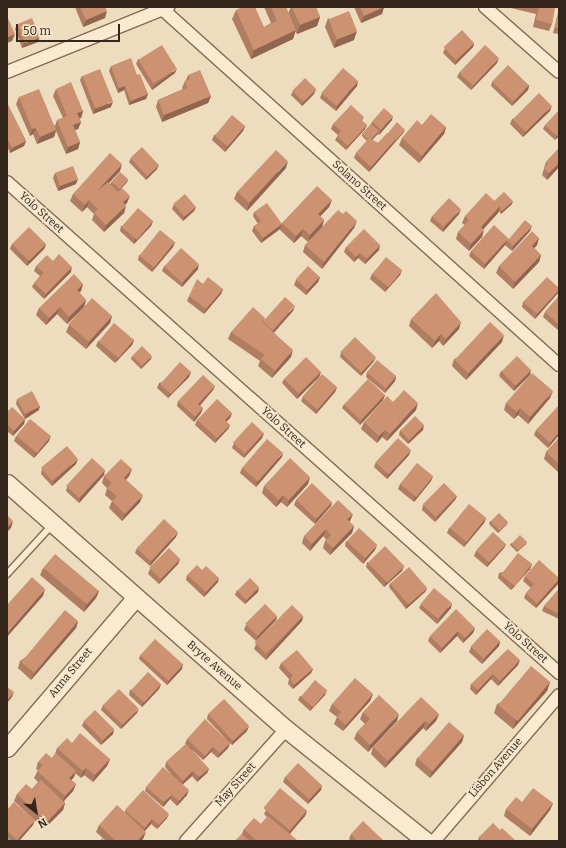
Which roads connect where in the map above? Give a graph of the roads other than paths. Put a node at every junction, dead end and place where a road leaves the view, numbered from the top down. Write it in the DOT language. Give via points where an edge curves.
graph roads {
  1 [pos="484,7"];
  2 [pos="163,8"];
  3 [pos="7,72"];
  4 [pos="559,72"];
  5 [pos="7,182"];
  6 [pos="559,365"];
  7 [pos="7,483"];
  8 [pos="53,524"];
  9 [pos="7,574"];
  10 [pos="135,598"];
  11 [pos="559,673"];
  12 [pos="559,696"];
  13 [pos="286,729"];
  14 [pos="7,748"];
  15 [pos="186,841"];
  16 [pos="426,841"];
  17 [pos="434,841"];
  1 -- 4 [label="street"];
  2 -- 3 [label="street"];
  2 -- 6 [label="street, Solano Street"];
  5 -- 11 [label="street, Yolo Street"];
  7 -- 8 [label="street, Bryte Avenue"];
  8 -- 9 [label="lane"];
  8 -- 10 [label="street, Bryte Avenue"];
  10 -- 13 [label="street, Bryte Avenue"];
  10 -- 14 [label="street, Anna Street"];
  12 -- 17 [label="street, Lisbon Avenue"];
  13 -- 15 [label="street, May Street"];
  13 -- 16 [label="street, Bryte Avenue"];
}
